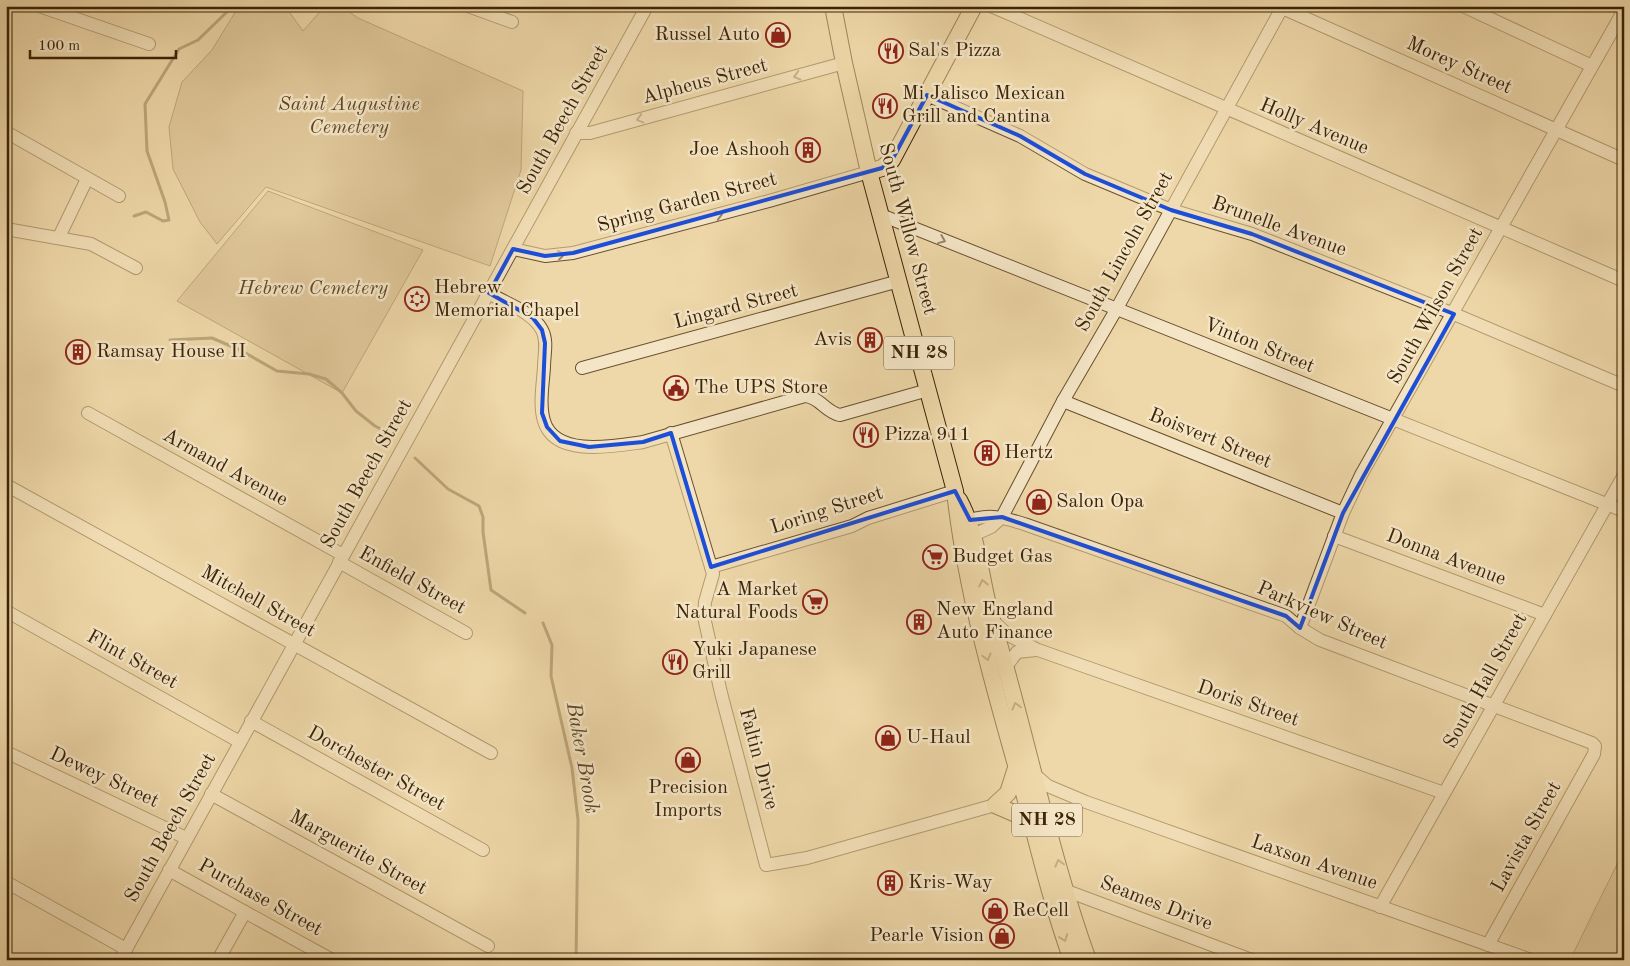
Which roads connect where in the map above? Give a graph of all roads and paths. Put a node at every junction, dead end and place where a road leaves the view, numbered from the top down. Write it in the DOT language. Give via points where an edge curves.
graph roads {
  1 [pos="39,6"];
  2 [pos="647,6"];
  3 [pos="833,6"];
  4 [pos="974,6"];
  5 [pos="991,6"];
  6 [pos="1463,6"];
  7 [pos="473,7"];
  8 [pos="1281,7"];
  9 [pos="1624,10"];
  10 [pos="512,22"];
  11 [pos="1620,24"];
  12 [pos="149,44"];
  13 [pos="844,63"];
  14 [pos="1592,66"];
  15 [pos="927,95"];
  16 [pos="1225,109"];
  17 [pos="1557,130"];
  18 [pos="6,132"];
  19 [pos="576,133"];
  20 [pos="1624,160"];
  21 [pos="869,172"];
  22 [pos="87,179"];
  23 [pos="119,196"];
  24 [pos="1171,210"];
  25 [pos="881,215"];
  26 [pos="1501,228"];
  27 [pos="6,229"];
  28 [pos="59,237"];
  29 [pos="513,250"];
  30 [pos="136,268"];
  31 [pos="1624,281"];
  32 [pos="899,282"];
  33 [pos="489,293"];
  34 [pos="1116,310"];
  35 [pos="1454,314"];
  36 [pos="582,368"];
  37 [pos="1624,386"];
  38 [pos="928,390"];
  39 [pos="1063,401"];
  40 [pos="88,413"];
  41 [pos="1393,420"];
  42 [pos="671,433"];
  43 [pos="1624,474"];
  44 [pos="6,485"];
  45 [pos="955,491"];
  46 [pos="1607,505"];
  47 [pos="1624,511"];
  48 [pos="1343,513"];
  49 [pos="1002,517"];
  50 [pos="964,522"];
  51 [pos="1334,536"];
  52 [pos="967,538"];
  53 [pos="341,559"];
  54 [pos="711,567"];
  55 [pos="6,611"];
  56 [pos="1545,615"];
  57 [pos="992,621"];
  58 [pos="1300,628"];
  59 [pos="466,633"];
  60 [pos="293,643"];
  61 [pos="1038,650"];
  62 [pos="1005,668"];
  63 [pos="1494,706"];
  64 [pos="251,721"];
  65 [pos="240,742"];
  66 [pos="1595,746"];
  67 [pos="6,752"];
  68 [pos="491,753"];
  69 [pos="1016,768"];
  70 [pos="1034,774"];
  71 [pos="1444,793"];
  72 [pos="211,794"];
  73 [pos="1032,796"];
  74 [pos="1086,802"];
  75 [pos="995,805"];
  76 [pos="1030,820"];
  77 [pos="186,838"];
  78 [pos="483,850"];
  79 [pos="169,870"];
  80 [pos="6,882"];
  81 [pos="1047,883"];
  82 [pos="1066,890"];
  83 [pos="1380,907"];
  84 [pos="245,912"];
  85 [pos="1488,945"];
  86 [pos="488,946"];
  87 [pos="123,955"];
  88 [pos="317,956"];
  89 [pos="218,960"];
  90 [pos="332,960"];
  91 [pos="1072,960"];
  92 [pos="1088,960"];
  93 [pos="1252,960"];
  94 [pos="1531,960"];
  1 -- 12 [label="street"];
  2 -- 19 [label="street, South Beech Street"];
  3 -- 13 [label="main road, South Willow Street / NH 28"];
  4 -- 15 [label="main road"];
  5 -- 16 [label="street, Holly Avenue"];
  6 -- 14 [label="street"];
  7 -- 10 [label="street"];
  8 -- 16 [label="street, South Lincoln Street"];
  8 -- 17 [label="street, Morey Street"];
  9 -- 11 [label="street, South Wilson Street"];
  11 -- 14 [label="street, South Wilson Street"];
  13 -- 19 [label="street, Alpheus Street, one-way" via="590,133"];
  13 -- 21 [label="main road, South Willow Street / NH 28"];
  14 -- 17 [label="street, South Wilson Street"];
  15 -- 21 [label="main road" via="892,160"];
  15 -- 24 [label="street, Brunelle Avenue" via="1020,136 1085,174"];
  16 -- 24 [label="street, South Lincoln Street"];
  16 -- 26 [label="street, Holly Avenue"];
  17 -- 20 [label="street, Morey Street"];
  17 -- 26 [label="street, South Wilson Street"];
  18 -- 22 [label="street"];
  19 -- 29 [label="street, South Beech Street"];
  21 -- 25 [label="main road, South Willow Street / NH 28"];
  29 -- 21 [label="street, Spring Garden Street, one-way" via="545,256 573,253"];
  22 -- 23 [label="street"];
  22 -- 28 [label="street"];
  24 -- 34 [label="street, South Lincoln Street"];
  24 -- 35 [label="street, Brunelle Avenue" via="1252,234"];
  25 -- 32 [label="main road, South Willow Street / NH 28"];
  25 -- 34 [label="street, Vinton Street, one-way"];
  26 -- 31 [label="street, Holly Avenue"];
  26 -- 35 [label="street, South Wilson Street"];
  27 -- 28 [label="street"];
  28 -- 30 [label="street" via="102,248"];
  29 -- 33 [label="street, South Beech Street"];
  32 -- 36 [label="street, Lingard Street"];
  32 -- 38 [label="main road, South Willow Street / NH 28"];
  33 -- 42 [label="street" via="533,318 542,330 545,343 542,413 547,427 560,441 582,446 618,445 644,442"];
  33 -- 53 [label="street, South Beech Street"];
  34 -- 39 [label="street, South Lincoln Street"];
  34 -- 41 [label="street, Vinton Street"];
  35 -- 37 [label="street, Brunelle Avenue"];
  35 -- 41 [label="street, South Wilson Street"];
  38 -- 42 [label="street" via="840,415 827,410 814,398 805,396"];
  38 -- 45 [label="main road, South Willow Street / NH 28"];
  39 -- 48 [label="street, Boisvert Street"];
  39 -- 49 [label="street, South Lincoln Street"];
  40 -- 53 [label="street, Armand Avenue"];
  41 -- 46 [label="street, Vinton Street"];
  41 -- 48 [label="street, South Wilson Street"];
  42 -- 54 [label="street, Faltin Drive"];
  43 -- 46 [label="street, South Hall Street"];
  44 -- 60 [label="street, Mitchell Street"];
  45 -- 50 [label="main road, South Willow Street / NH 28"];
  45 -- 54 [label="street, Loring Street" via="852,526"];
  46 -- 47 [label="street, Vinton Street"];
  46 -- 56 [label="street, South Hall Street"];
  48 -- 51 [label="street, South Wilson Street"];
  49 -- 50 [label="street"];
  49 -- 52 [label="street, South Lincoln Street" via="996,524"];
  49 -- 58 [label="street, Parkview Street" via="1286,616"];
  50 -- 52 [label="main road, South Willow Street / NH 28"];
  51 -- 56 [label="street, Donna Avenue"];
  51 -- 58 [label="street, South Wilson Street"];
  57 -- 52 [label="main road, South Willow Street / NH 28, one-way"];
  52 -- 69 [label="main road, South Willow Street / NH 28, one-way" via="980,629"];
  53 -- 59 [label="street, Enfield Street"];
  53 -- 60 [label="street, South Beech Street"];
  54 -- 75 [label="street, Faltin Drive" via="713,574 704,617 766,865 807,858"];
  55 -- 65 [label="street, Flint Street"];
  56 -- 63 [label="street, South Hall Street"];
  57 -- 61 [label="street, Doris Street" via="1008,635"];
  57 -- 62 [label="main road, South Willow Street / NH 28"];
  58 -- 63 [label="street, Parkview Street" via="1320,640"];
  60 -- 64 [label="street, South Beech Street"];
  60 -- 68 [label="street, Mitchell Street"];
  61 -- 62 [label="street" via="1017,652"];
  61 -- 71 [label="street, Doris Street"];
  70 -- 62 [label="main road, South Willow Street / NH 28, one-way"];
  63 -- 66 [label="street, Parkview Street" via="1587,740"];
  63 -- 71 [label="street, South Hall Street"];
  64 -- 65 [label="street, South Beech Street"];
  64 -- 78 [label="street, Dorchester Street"];
  65 -- 72 [label="street, South Beech Street"];
  66 -- 85 [label="street, Lavista Street" via="1594,754"];
  67 -- 77 [label="street, Dewey Street"];
  69 -- 73 [label="main road, South Willow Street / NH 28"];
  69 -- 75 [label="main road" via="1008,793"];
  70 -- 73 [label="main road, South Willow Street / NH 28"];
  70 -- 74 [label="street, Laxson Avenue" via="1048,786"];
  71 -- 83 [label="street, South Hall Street"];
  72 -- 77 [label="street, South Beech Street"];
  72 -- 86 [label="street, Marguerite Street"];
  73 -- 74 [label="street, Laxson Avenue"];
  73 -- 76 [label="main road, South Willow Street / NH 28"];
  82 -- 73 [label="main road, South Willow Street / NH 28, one-way"];
  74 -- 83 [label="street, Laxson Avenue"];
  75 -- 76 [label="main road"];
  76 -- 81 [label="main road, South Willow Street / NH 28"];
  77 -- 79 [label="street, South Beech Street"];
  79 -- 84 [label="street, Purchase Street"];
  79 -- 87 [label="street, South Beech Street"];
  80 -- 87 [label="street"];
  81 -- 82 [label="street, Seames Drive"];
  81 -- 91 [label="main road, South Willow Street / NH 28, one-way"];
  82 -- 92 [label="main road, South Willow Street / NH 28"];
  82 -- 93 [label="street, Seames Drive"];
  83 -- 85 [label="street, Laxson Avenue"];
  84 -- 88 [label="street, Purchase Street"];
  84 -- 89 [label="street"];
  85 -- 94 [label="street, Laxson Avenue"];
  88 -- 90 [label="street, Purchase Street"];
}
